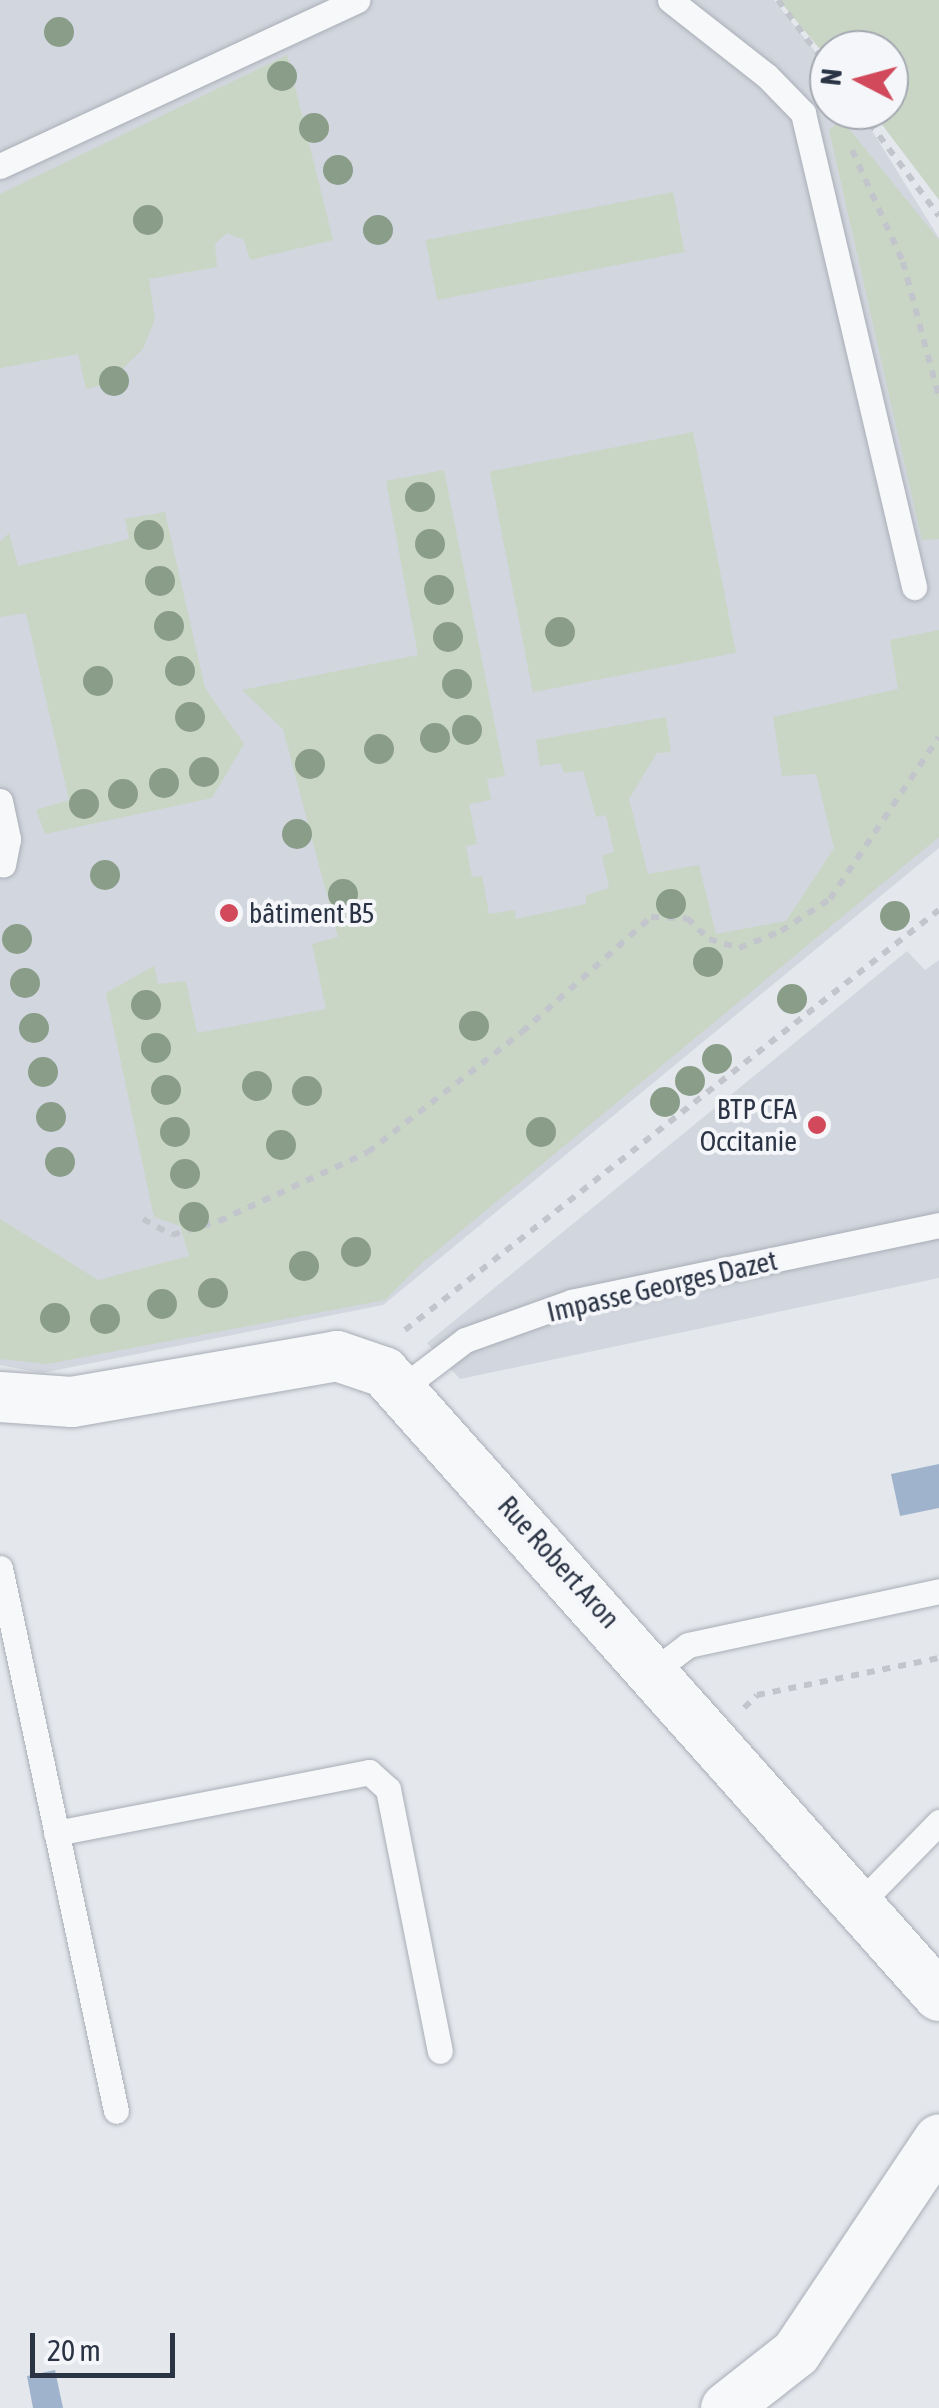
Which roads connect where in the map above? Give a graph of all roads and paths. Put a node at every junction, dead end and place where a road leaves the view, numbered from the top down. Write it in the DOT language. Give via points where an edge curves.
graph roads {
  1 [pos="356,0"];
  2 [pos="670,0"];
  3 [pos="778,0"];
  4 [pos="809,42"];
  5 [pos="808,129"];
  6 [pos="875,130"];
  7 [pos="0,166"];
  8 [pos="939,216"];
  9 [pos="939,397"];
  10 [pos="914,587"];
  11 [pos="939,737"];
  12 [pos="0,801"];
  13 [pos="3,865"];
  14 [pos="939,910"];
  15 [pos="143,1219"];
  16 [pos="939,1225"];
  17 [pos="383,1375"];
  18 [pos="0,1397"];
  19 [pos="72,1402"];
  20 [pos="0,1429"];
  21 [pos="0,1568"];
  22 [pos="939,1591"];
  23 [pos="939,1658"];
  24 [pos="655,1670"];
  25 [pos="714,1736"];
  26 [pos="939,1822"];
  27 [pos="56,1833"];
  28 [pos="861,1902"];
  29 [pos="939,1996"];
  30 [pos="440,2051"];
  31 [pos="116,2111"];
  32 [pos="939,2138"];
  33 [pos="726,2408"];
  1 -- 7 [label="lane"];
  2 -- 5 [label="lane" via="767,76 803,114"];
  3 -- 4 [label="path"];
  5 -- 9 [label="path" via="844,142 861,160 903,262"];
  5 -- 10 [label="lane"];
  6 -- 8 [label="path"];
  11 -- 15 [label="path" via="830,898 781,932 739,948 709,939 687,918 651,916 522,1032 368,1152 219,1221 172,1234"];
  12 -- 13 [label="lane" via="8,838"];
  14 -- 17 [label="path"];
  16 -- 17 [label="lane, Impasse Georges Dazet" via="571,1302"];
  17 -- 19 [label="street" via="338,1356 294,1358"];
  17 -- 24 [label="street, Rue Robert Aron"];
  18 -- 19 [label="street"];
  19 -- 20 [label="street"];
  21 -- 27 [label="lane"];
  22 -- 24 [label="lane" via="688,1645"];
  23 -- 25 [label="path" via="757,1695"];
  24 -- 25 [label="street, Rue Robert Aron"];
  25 -- 28 [label="street, Rue Robert Aron"];
  26 -- 28 [label="lane"];
  27 -- 30 [label="lane" via="370,1772 388,1790"];
  27 -- 31 [label="lane"];
  28 -- 29 [label="street, Rue Robert Aron"];
  32 -- 33 [label="street" via="796,2353"];
}
